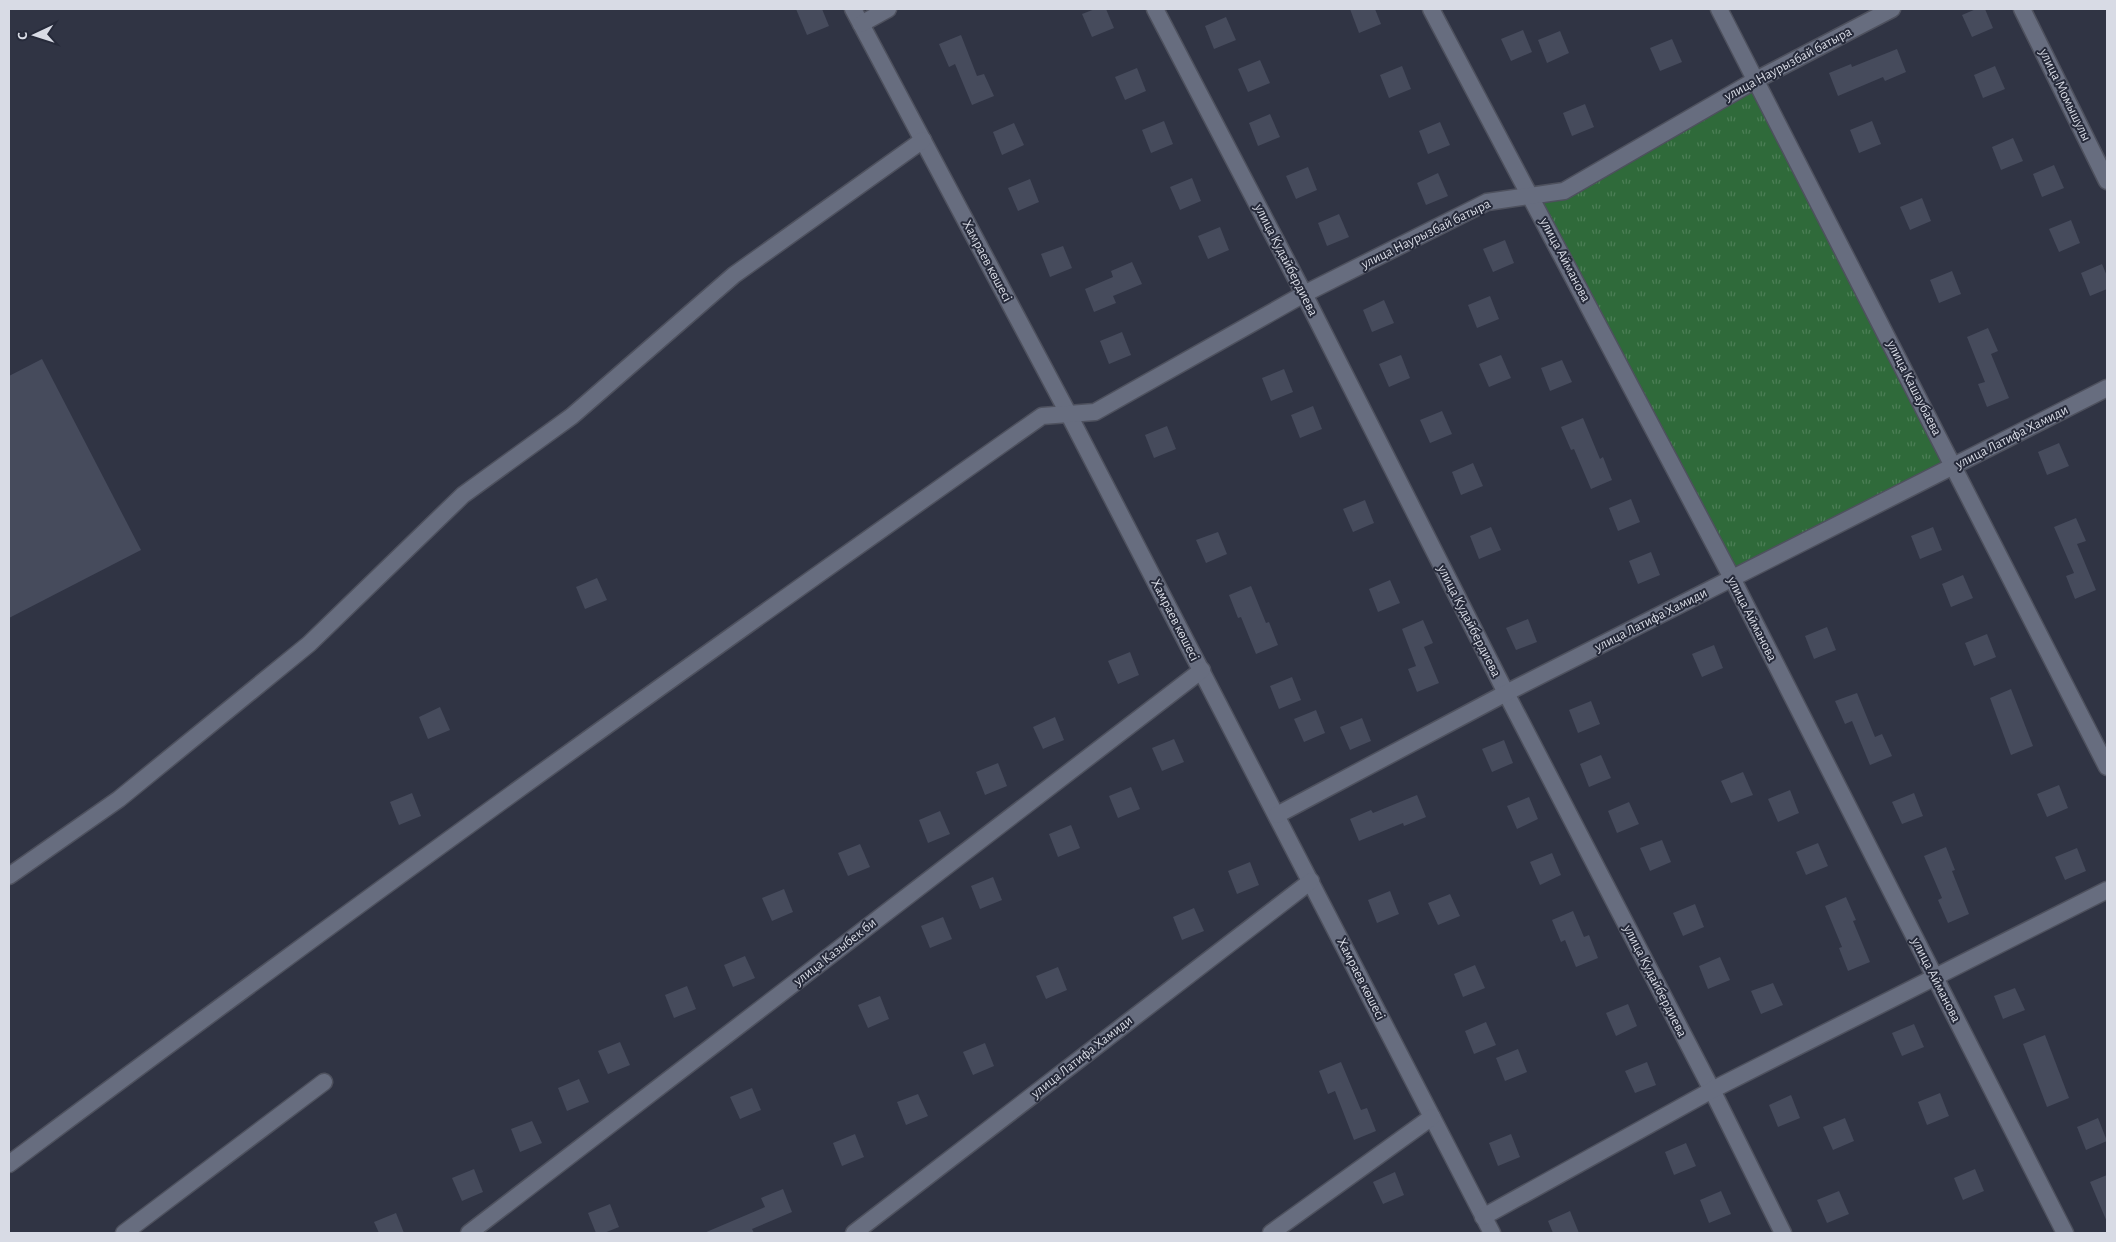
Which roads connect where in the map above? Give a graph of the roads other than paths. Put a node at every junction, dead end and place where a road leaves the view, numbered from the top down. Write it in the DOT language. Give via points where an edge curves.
graph roads {
  1 [pos="853,9"];
  2 [pos="888,9"];
  3 [pos="1155,9"];
  4 [pos="1431,9"];
  5 [pos="1719,9"];
  6 [pos="1892,9"];
  7 [pos="2022,9"];
  8 [pos="861,24"];
  9 [pos="1754,80"];
  10 [pos="923,140"];
  11 [pos="2107,181"];
  12 [pos="1531,196"];
  13 [pos="1304,294"];
  14 [pos="2107,388"];
  15 [pos="1068,413"];
  16 [pos="1955,467"];
  17 [pos="1732,578"];
  18 [pos="1202,670"];
  19 [pos="1506,693"];
  20 [pos="2107,767"];
  21 [pos="1277,815"];
  22 [pos="9,876"];
  23 [pos="1311,881"];
  24 [pos="2107,890"];
  25 [pos="1935,979"];
  26 [pos="324,1082"];
  27 [pos="1712,1090"];
  28 [pos="1432,1117"];
  29 [pos="9,1164"];
  30 [pos="1484,1217"];
  31 [pos="124,1233"];
  32 [pos="469,1233"];
  33 [pos="854,1233"];
  34 [pos="1270,1233"];
  35 [pos="1492,1233"];
  36 [pos="1783,1233"];
  37 [pos="2065,1233"];
  1 -- 8 [label="street, Хамраев көшесі"];
  2 -- 8 [label="street"];
  3 -- 13 [label="street, улица Кудайбердиева"];
  4 -- 12 [label="street, улица Айманова"];
  5 -- 9 [label="street, улица Кашаубаева"];
  6 -- 9 [label="street, улица Наурызбай батыра"];
  7 -- 11 [label="street, улица Момышулы"];
  8 -- 10 [label="street, Хамраев көшесі"];
  9 -- 12 [label="street, улица Наурызбай батыра" via="1564,191"];
  9 -- 16 [label="street, улица Кашаубаева"];
  10 -- 15 [label="street, Хамраев көшесі"];
  10 -- 22 [label="street" via="734,275 572,416 463,495 309,644 119,799"];
  12 -- 13 [label="street, улица Наурызбай батыра" via="1487,202"];
  12 -- 17 [label="street, улица Айманова"];
  13 -- 15 [label="street, улица Наурызбай батыра" via="1096,412"];
  13 -- 19 [label="street, улица Кудайбердиева"];
  14 -- 16 [label="street, улица Латифа Хамиди"];
  15 -- 18 [label="street, Хамраев көшесі"];
  15 -- 29 [label="street, улица Наурызбай батыра" via="1042,416 734,633 262,974"];
  16 -- 17 [label="street, улица Латифа Хамиди"];
  16 -- 20 [label="street, улица Кашаубаева"];
  17 -- 19 [label="street, улица Латифа Хамиди"];
  17 -- 25 [label="street, улица Айманова"];
  18 -- 21 [label="street, Хамраев көшесі"];
  18 -- 32 [label="street, улица Казыбек би"];
  19 -- 21 [label="street, улица Латифа Хамиди"];
  19 -- 27 [label="street, улица Кудайбердиева"];
  21 -- 23 [label="street, Хамраев көшесі"];
  23 -- 28 [label="street, Хамраев көшесі"];
  23 -- 33 [label="street, улица Латифа Хамиди"];
  24 -- 25 [label="street"];
  25 -- 27 [label="street"];
  25 -- 37 [label="street, улица Айманова"];
  26 -- 31 [label="street"];
  27 -- 30 [label="street"];
  27 -- 36 [label="street, улица Кудайбердиева"];
  28 -- 30 [label="street, Хамраев көшесі"];
  28 -- 34 [label="street"];
  30 -- 35 [label="street, Хамраев көшесі"];
}
